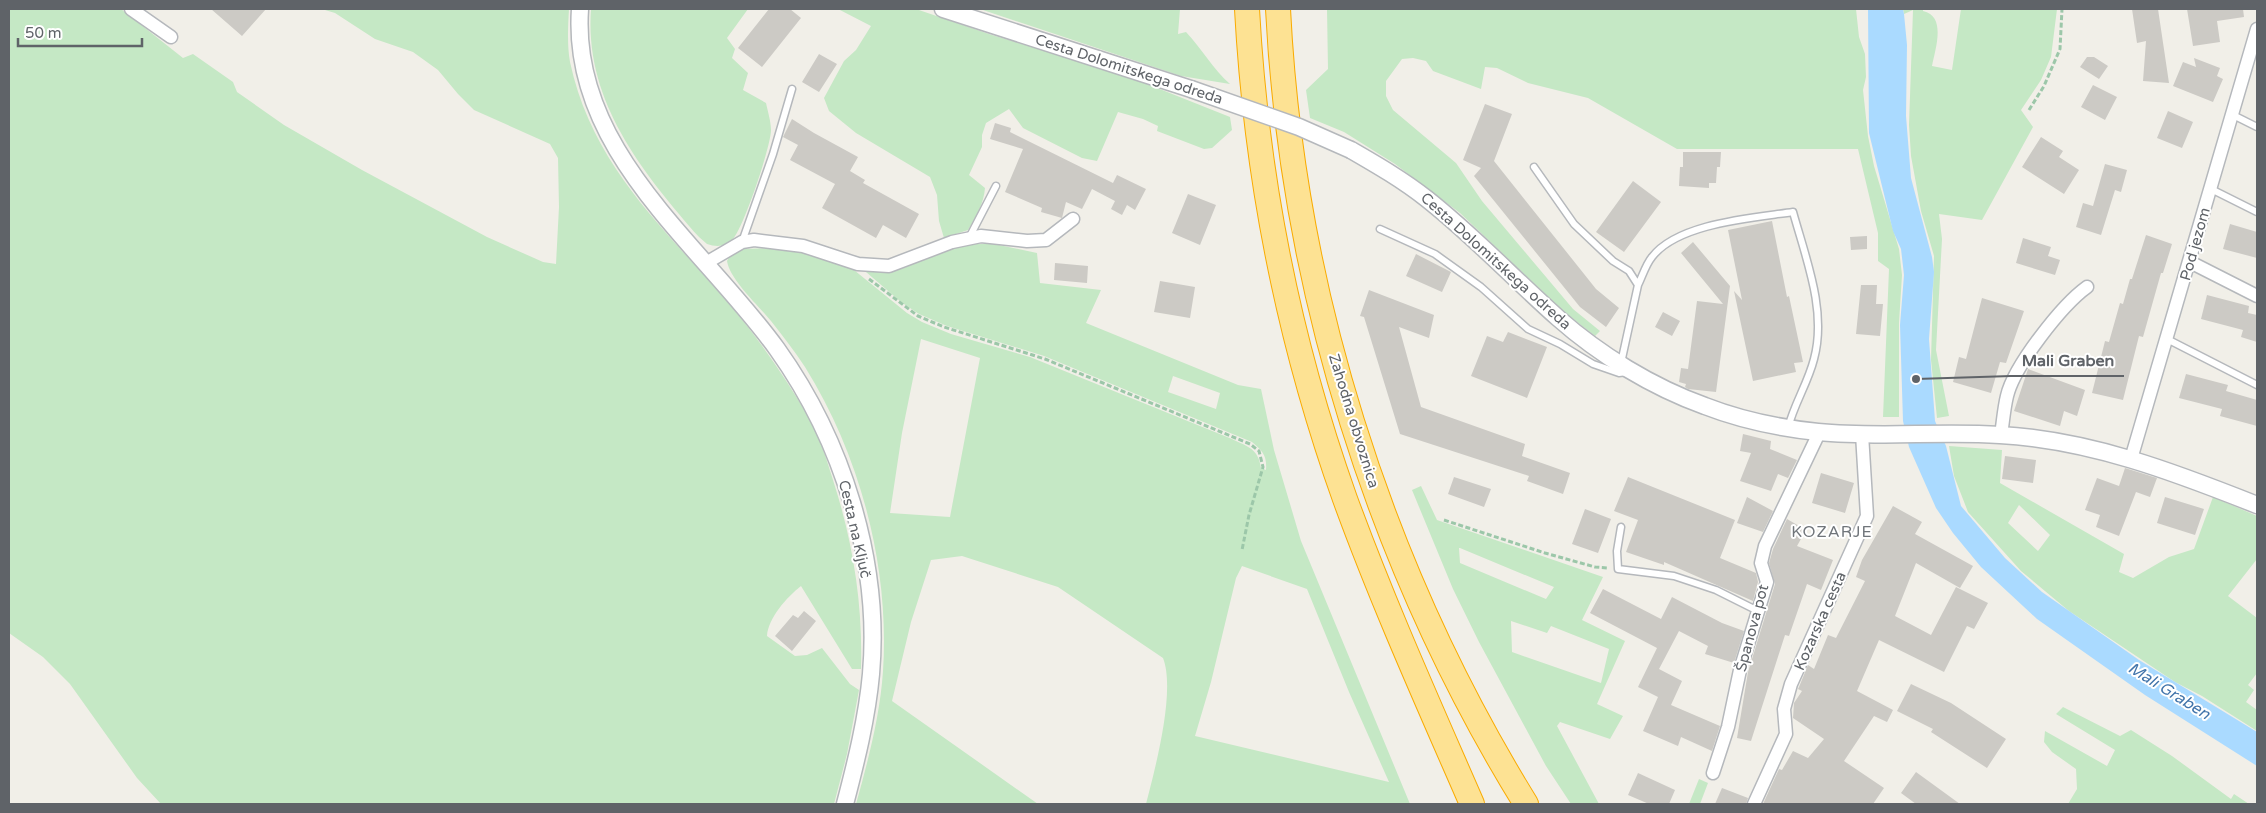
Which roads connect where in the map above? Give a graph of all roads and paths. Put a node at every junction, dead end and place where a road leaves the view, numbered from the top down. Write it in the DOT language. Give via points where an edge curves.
graph roads {
  1 [pos="131,9"];
  2 [pos="580,9"];
  3 [pos="943,9"];
  4 [pos="1247,9"];
  5 [pos="1278,9"];
  6 [pos="2062,9"];
  7 [pos="2257,29"];
  8 [pos="171,37"];
  9 [pos="792,89"];
  10 [pos="2029,110"];
  11 [pos="2233,115"];
  12 [pos="2257,128"];
  13 [pos="1534,167"];
  14 [pos="996,186"];
  15 [pos="2211,189"];
  16 [pos="2257,212"];
  17 [pos="1073,219"];
  18 [pos="1380,229"];
  19 [pos="969,238"];
  20 [pos="742,242"];
  21 [pos="853,262"];
  22 [pos="2190,262"];
  23 [pos="706,263"];
  24 [pos="1638,285"];
  25 [pos="2088,287"];
  26 [pos="2257,296"];
  27 [pos="2167,339"];
  28 [pos="1628,368"];
  29 [pos="2257,385"];
  30 [pos="1788,428"];
  31 [pos="1819,432"];
  32 [pos="1862,434"];
  33 [pos="2002,435"];
  34 [pos="2131,459"];
  35 [pos="2257,505"];
  36 [pos="1444,520"];
  37 [pos="1621,527"];
  38 [pos="1242,550"];
  39 [pos="1618,569"];
  40 [pos="1758,611"];
  41 [pos="1713,773"];
  42 [pos="1470,802"];
  43 [pos="845,804"];
  44 [pos="1526,804"];
  45 [pos="1754,804"];
  1 -- 8 [label="street"];
  2 -- 23 [label="street, Cesta na Ključ" via="583,62 606,131 659,210"];
  3 -- 28 [label="street, Cesta Dolomitskega odreda, bridge" via="1191,89 1299,127 1351,150 1429,200 1561,321"];
  4 -- 42 [label="highway, Zahodna obvoznica" via="1252,80 1268,198 1305,372 1361,541"];
  5 -- 44 [label="highway, Zahodna obvoznica" via="1287,119 1301,210 1319,297 1354,425 1416,593 1474,714"];
  6 -- 10 [label="path" via="2060,49"];
  7 -- 11 [label="street, Pod jezom"];
  9 -- 20 [label="lane"];
  11 -- 12 [label="lane"];
  11 -- 15 [label="street, Pod jezom"];
  13 -- 24 [label="lane" via="1574,224 1613,261 1629,271"];
  14 -- 19 [label="lane"];
  15 -- 16 [label="lane"];
  15 -- 22 [label="street, Pod jezom"];
  17 -- 19 [label="street" via="1046,240"];
  18 -- 28 [label="lane" via="1436,254 1481,287 1528,329 1593,364 1618,373"];
  19 -- 21 [label="street" via="889,266"];
  20 -- 21 [label="street" via="754,240 803,246"];
  20 -- 23 [label="street"];
  21 -- 38 [label="path" via="918,316 1045,359 1250,444 1259,451 1263,467"];
  22 -- 26 [label="street"];
  22 -- 27 [label="street, Pod jezom"];
  23 -- 43 [label="street, Cesta na Ključ" via="792,371 829,439 851,499 870,599 872,639 867,704"];
  24 -- 28 [label="lane"];
  24 -- 30 [label="lane" via="1652,257 1675,238 1732,220 1793,212 1814,287 1819,318 1814,359 1792,410"];
  25 -- 33 [label="street" via="2074,296 2019,368 2007,394"];
  27 -- 29 [label="lane"];
  27 -- 34 [label="street, Pod jezom"];
  28 -- 30 [label="street, Cesta Dolomitskega odreda" via="1658,386 1704,406"];
  30 -- 31 [label="street, Cesta Dolomitskega odreda"];
  31 -- 32 [label="street, Cesta Dolomitskega odreda"];
  31 -- 40 [label="street, Španova pot" via="1765,546 1761,563 1767,582"];
  32 -- 33 [label="street, Cesta Dolomitskega odreda"];
  32 -- 45 [label="street, Kozarska cesta" via="1867,516 1791,684 1784,709 1786,734"];
  33 -- 34 [label="street, Cesta Dolomitskega odreda" via="2055,441"];
  34 -- 35 [label="street, Cesta Dolomitskega odreda"];
  36 -- 39 [label="path" via="1545,553 1595,567"];
  37 -- 39 [label="lane"];
  39 -- 40 [label="lane" via="1674,576 1716,590"];
  40 -- 41 [label="street, Španova pot"];
}
